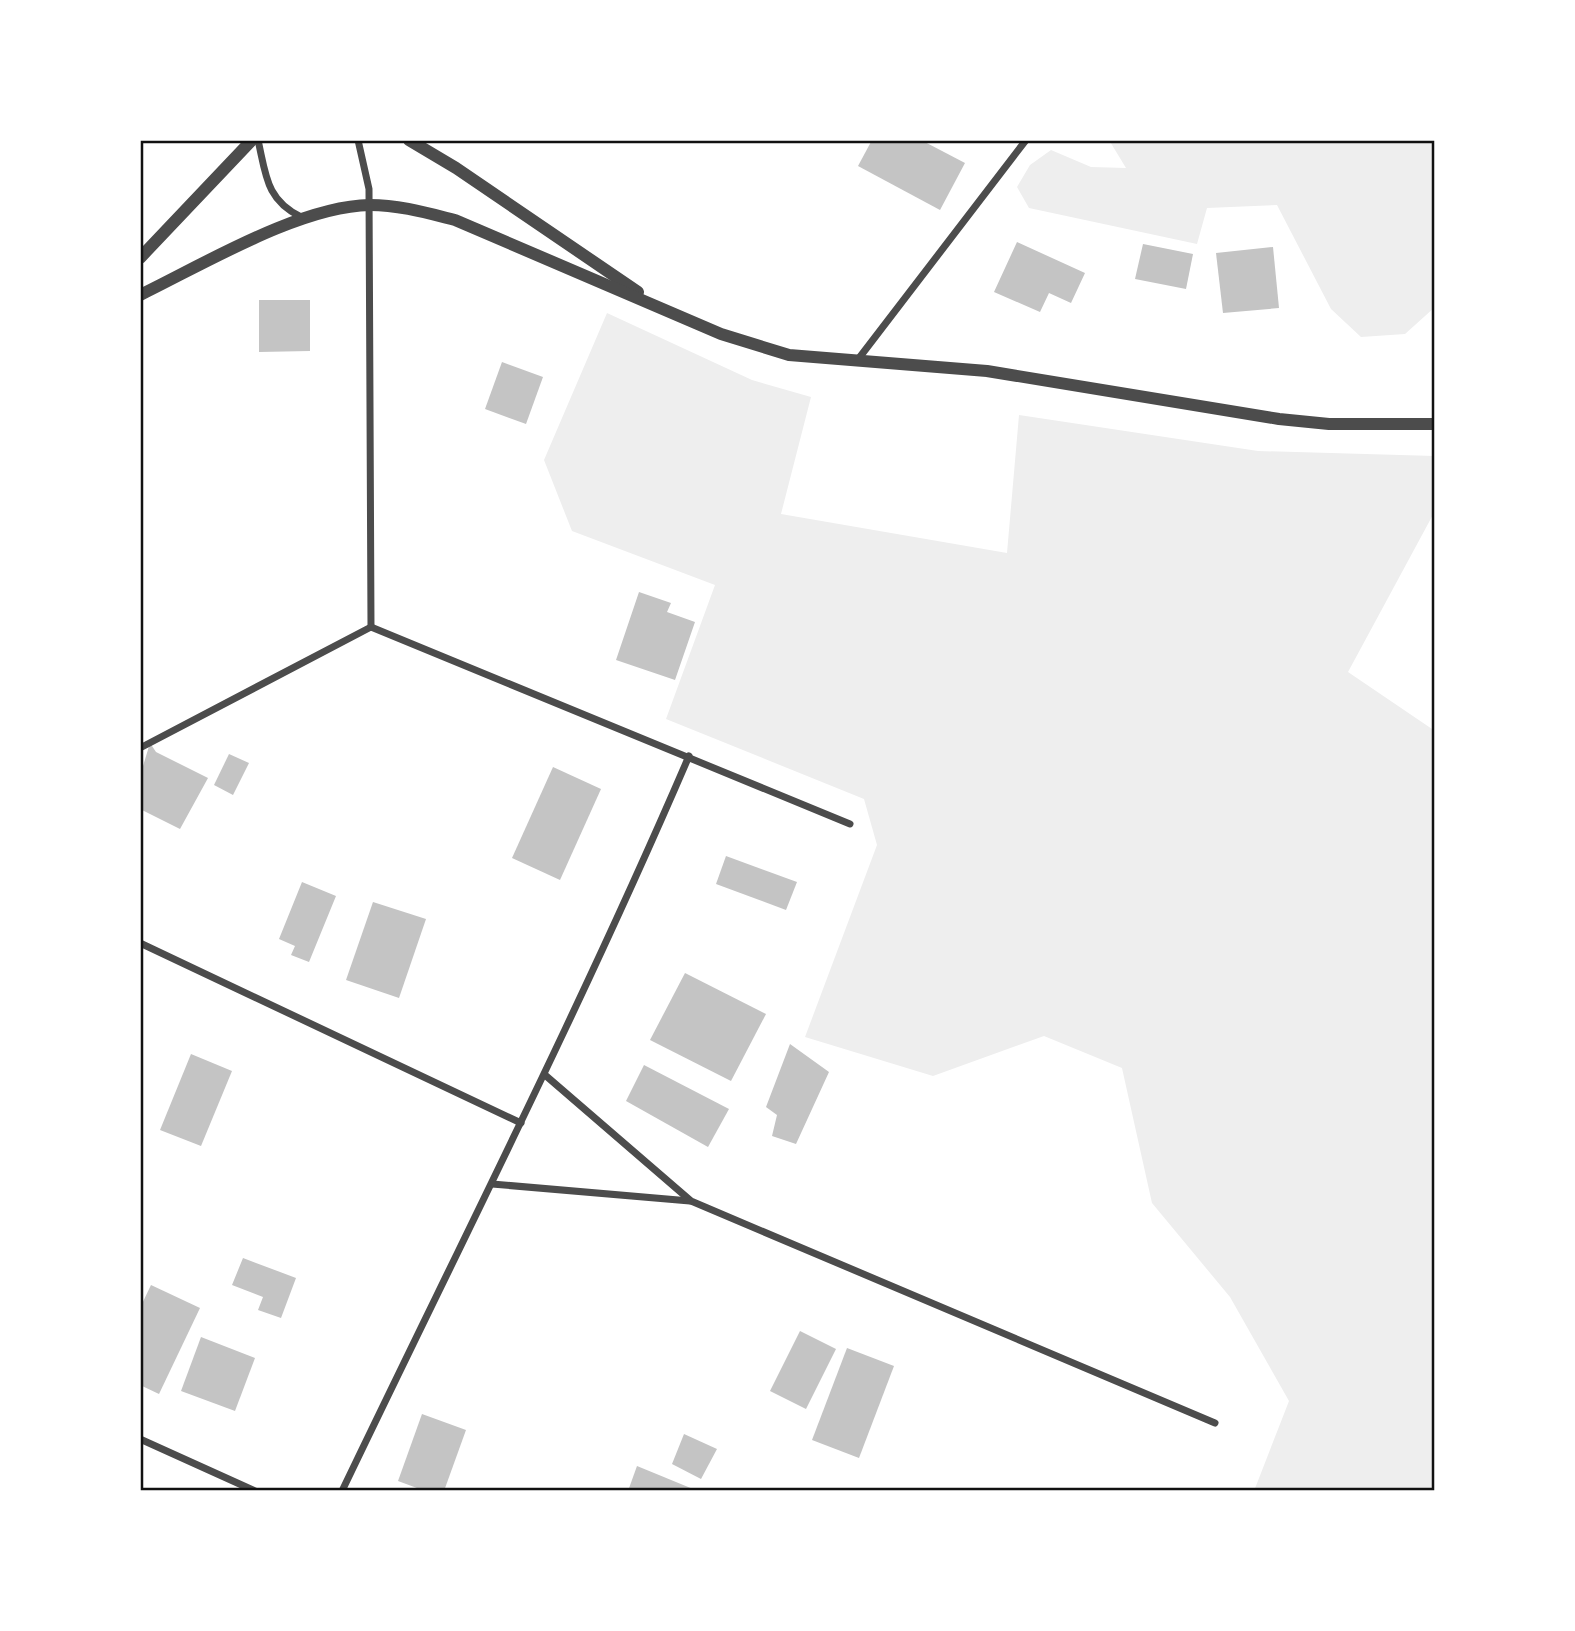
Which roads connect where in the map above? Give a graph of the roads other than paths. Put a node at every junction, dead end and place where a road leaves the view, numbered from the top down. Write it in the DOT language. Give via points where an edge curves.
graph roads {
  1 [pos="252,140"];
  2 [pos="258,140"];
  3 [pos="358,140"];
  4 [pos="409,140"];
  5 [pos="1026,140"];
  6 [pos="369,205"];
  7 [pos="301,218"];
  8 [pos="140,258"];
  9 [pos="140,295"];
  10 [pos="662,308"];
  11 [pos="856,362"];
  12 [pos="1435,424"];
  13 [pos="371,626"];
  14 [pos="140,748"];
  15 [pos="689,756"];
  16 [pos="850,824"];
  17 [pos="140,943"];
  18 [pos="545,1075"];
  19 [pos="522,1123"];
  20 [pos="492,1184"];
  21 [pos="691,1201"];
  22 [pos="1214,1423"];
  23 [pos="140,1439"];
  24 [pos="255,1491"];
  25 [pos="342,1491"];
  1 -- 8 [label="street"];
  2 -- 7 [label="street" via="274,199"];
  3 -- 6 [label="street" via="367,169"];
  4 -- 10 [label="street"];
  5 -- 11 [label="street"];
  6 -- 7 [label="street"];
  6 -- 10 [label="street" via="414,209 455,220"];
  6 -- 13 [label="street"];
  7 -- 9 [label="street"];
  10 -- 11 [label="street" via="755,347"];
  11 -- 12 [label="street" via="987,372 1279,419"];
  13 -- 14 [label="street"];
  13 -- 15 [label="street"];
  15 -- 16 [label="street"];
  15 -- 18 [label="street"];
  17 -- 19 [label="street"];
  18 -- 19 [label="street"];
  18 -- 21 [label="street"];
  19 -- 20 [label="street"];
  20 -- 21 [label="street"];
  20 -- 25 [label="street"];
  21 -- 22 [label="street"];
  23 -- 24 [label="street"];
}
